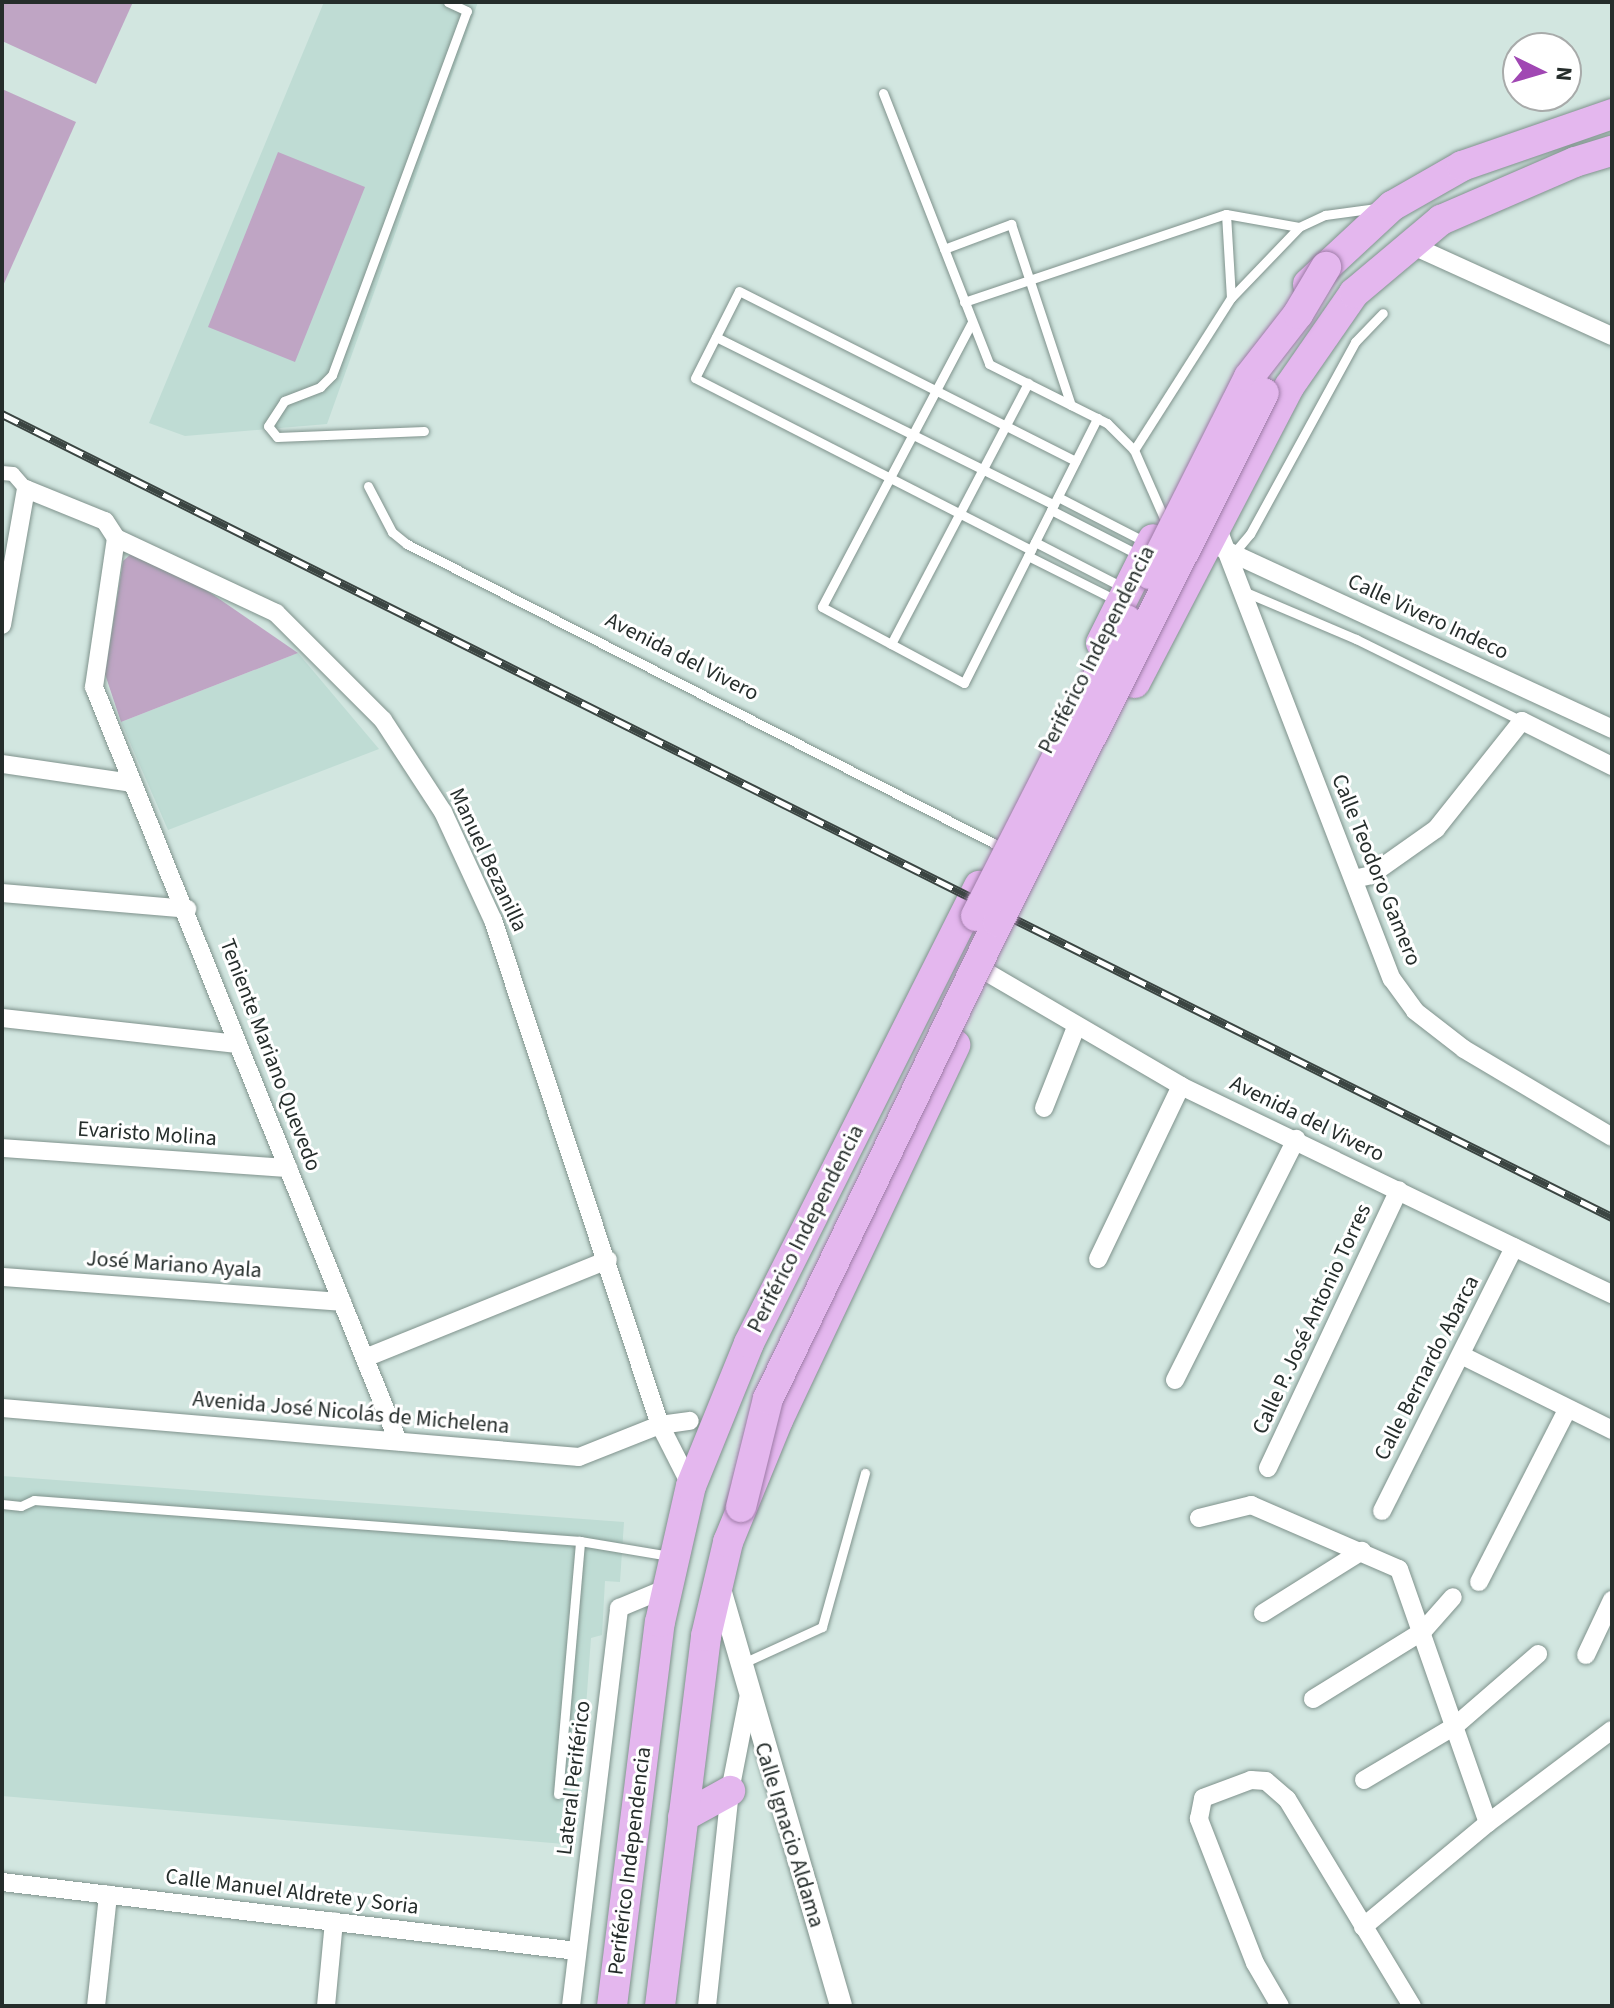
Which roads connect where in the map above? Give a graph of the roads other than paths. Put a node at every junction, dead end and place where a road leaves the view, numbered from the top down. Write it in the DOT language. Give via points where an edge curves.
graph roads {
  1 [pos="448,2"];
  2 [pos="883,93"];
  3 [pos="1612,114"];
  4 [pos="1612,151"];
  5 [pos="1392,206"];
  6 [pos="1226,214"];
  7 [pos="1299,227"];
  8 [pos="1409,244"];
  9 [pos="944,249"];
  10 [pos="1326,267"];
  11 [pos="1030,280"];
  12 [pos="1231,298"];
  13 [pos="964,302"];
  14 [pos="1347,303"];
  15 [pos="1383,313"];
  16 [pos="972,322"];
  17 [pos="1612,336"];
  18 [pos="716,337"];
  19 [pos="1028,383"];
  20 [pos="936,389"];
  21 [pos="1071,405"];
  22 [pos="1097,418"];
  23 [pos="1006,426"];
  24 [pos="424,431"];
  25 [pos="913,434"];
  26 [pos="1134,450"];
  27 [pos="1075,461"];
  28 [pos="982,469"];
  29 [pos="2,473"];
  30 [pos="890,477"];
  31 [pos="368,486"];
  32 [pos="26,489"];
  33 [pos="1054,504"];
  34 [pos="958,513"];
  35 [pos="116,538"];
  36 [pos="1153,540"];
  37 [pos="1224,542"];
  38 [pos="1031,549"];
  39 [pos="1239,590"];
  40 [pos="1125,596"];
  41 [pos="2,625"];
  42 [pos="891,644"];
  43 [pos="1522,721"];
  44 [pos="1612,729"];
  45 [pos="2,764"];
  46 [pos="1612,766"];
  47 [pos="133,783"];
  48 [pos="999,846"];
  49 [pos="1354,879"];
  50 [pos="2,893"];
  51 [pos="997,901"];
  52 [pos="187,909"];
  53 [pos="988,973"];
  54 [pos="2,1018"];
  55 [pos="1076,1027"];
  56 [pos="238,1044"];
  57 [pos="1181,1086"];
  58 [pos="1044,1108"];
  59 [pos="1612,1137"];
  60 [pos="1296,1139"];
  61 [pos="2,1148"];
  62 [pos="288,1168"];
  63 [pos="1399,1190"];
  64 [pos="1514,1247"];
  65 [pos="1098,1259"];
  66 [pos="608,1260"];
  67 [pos="2,1277"];
  68 [pos="1612,1294"];
  69 [pos="342,1302"];
  70 [pos="1461,1355"];
  71 [pos="365,1358"];
  72 [pos="1175,1380"];
  73 [pos="2,1408"];
  74 [pos="1567,1410"];
  75 [pos="660,1425"];
  76 [pos="699,1428"];
  77 [pos="1612,1430"];
  78 [pos="398,1441"];
  79 [pos="1268,1468"];
  80 [pos="865,1473"];
  81 [pos="691,1486"];
  82 [pos="2,1504"];
  83 [pos="741,1507"];
  84 [pos="1382,1511"];
  85 [pos="1199,1518"];
  86 [pos="580,1541"];
  87 [pos="1362,1551"];
  88 [pos="672,1556"];
  89 [pos="718,1581"];
  90 [pos="1479,1582"];
  91 [pos="667,1588"];
  92 [pos="1453,1597"];
  93 [pos="1612,1600"];
  94 [pos="1263,1613"];
  95 [pos="1423,1631"];
  96 [pos="1538,1654"];
  97 [pos="1586,1655"];
  98 [pos="739,1664"];
  99 [pos="748,1699"];
  100 [pos="1313,1699"];
  101 [pos="1455,1726"];
  102 [pos="1612,1730"];
  103 [pos="1364,1780"];
  104 [pos="730,1791"];
  105 [pos="558,1794"];
  106 [pos="683,1817"];
  107 [pos="1488,1823"];
  108 [pos="2,1882"];
  109 [pos="108,1895"];
  110 [pos="334,1921"];
  111 [pos="1363,1927"];
  112 [pos="577,1951"];
  113 [pos="96,2006"];
  114 [pos="326,2006"];
  115 [pos="571,2006"];
  116 [pos="612,2006"];
  117 [pos="660,2006"];
  118 [pos="707,2006"];
  119 [pos="841,2006"];
  120 [pos="1280,2006"];
  121 [pos="1412,2006"];
  1 -- 24 [label="lane" via="467,11 332,375 320,387 284,401 268,426 277,437"];
  2 -- 9 [label="lane"];
  3 -- 5 [label="highway, Periférico Independencia" via="1462,166"];
  4 -- 8 [label="highway, Periférico Independencia" via="1491,197 1441,220"];
  5 -- 7 [label="lane" via="1325,215"];
  5 -- 10 [label="highway, Periférico Independencia"];
  6 -- 7 [label="lane"];
  6 -- 11 [label="lane"];
  6 -- 12 [label="lane"];
  7 -- 12 [label="lane"];
  8 -- 14 [label="highway, Periférico Independencia"];
  8 -- 17 [label="street"];
  9 -- 11 [label="lane" via="1011,224"];
  9 -- 13 [label="lane"];
  10 -- 36 [label="highway, Periférico Independencia" via="1299,293 1234,378"];
  10 -- 51 [label="highway, bridge" via="1298,314 1249,377"];
  11 -- 13 [label="lane"];
  11 -- 21 [label="lane"];
  12 -- 26 [label="lane"];
  13 -- 16 [label="lane"];
  14 -- 37 [label="highway, Periférico Independencia" via="1289,387"];
  14 -- 51 [label="highway, bridge" via="1264,393"];
  15 -- 37 [label="lane" via="1355,342 1250,534"];
  16 -- 19 [label="lane" via="989,364"];
  16 -- 20 [label="lane"];
  18 -- 20 [label="lane" via="739,291"];
  18 -- 25 [label="lane"];
  18 -- 30 [label="lane" via="695,378"];
  19 -- 21 [label="lane"];
  19 -- 23 [label="lane"];
  20 -- 23 [label="lane"];
  20 -- 25 [label="lane"];
  21 -- 22 [label="lane"];
  22 -- 26 [label="lane"];
  22 -- 27 [label="lane"];
  23 -- 27 [label="lane"];
  23 -- 28 [label="lane"];
  25 -- 28 [label="lane"];
  25 -- 30 [label="lane"];
  26 -- 36 [label="lane"];
  27 -- 33 [label="lane"];
  28 -- 33 [label="lane"];
  28 -- 34 [label="lane"];
  29 -- 32 [label="street, Manuel Bezanilla" via="13,474"];
  30 -- 34 [label="lane"];
  30 -- 42 [label="lane" via="822,607"];
  31 -- 48 [label="lane, Avenida del Vivero" via="392,532 407,544"];
  32 -- 35 [label="street, Manuel Bezanilla" via="105,521"];
  32 -- 41 [label="street"];
  33 -- 36 [label="lane"];
  33 -- 36 [label="lane"];
  33 -- 38 [label="lane"];
  34 -- 38 [label="lane"];
  34 -- 42 [label="lane"];
  35 -- 47 [label="street, Teniente Mariano Quevedo" via="94,687"];
  35 -- 66 [label="street, Manuel Bezanilla" via="276,613 383,720 443,812 493,920"];
  36 -- 40 [label="highway, Periférico Independencia"];
  37 -- 39 [label="street, Calle Teodoro Gamero"];
  37 -- 44 [label="street, Calle Vivero Indeco"];
  37 -- 51 [label="highway, Periférico Independencia"];
  38 -- 40 [label="lane"];
  38 -- 40 [label="lane"];
  38 -- 42 [label="lane" via="964,683"];
  39 -- 43 [label="lane" via="1356,639"];
  39 -- 49 [label="street, Calle Teodoro Gamero"];
  40 -- 48 [label="highway, Periférico Independencia"];
  43 -- 46 [label="street"];
  43 -- 49 [label="street" via="1436,829 1371,875"];
  45 -- 47 [label="street"];
  47 -- 52 [label="street, Teniente Mariano Quevedo"];
  48 -- 51 [label="highway, Periférico Independencia"];
  49 -- 59 [label="street, Calle Teodoro Gamero" via="1392,979 1415,1011 1464,1049"];
  50 -- 52 [label="street"];
  51 -- 53 [label="highway, Periférico Independencia"];
  51 -- 76 [label="highway, Periférico Independencia"];
  51 -- 81 [label="highway, bridge" via="757,1349 721,1438"];
  51 -- 83 [label="highway, bridge" via="768,1399"];
  52 -- 56 [label="street, Teniente Mariano Quevedo"];
  53 -- 55 [label="street, Avenida del Vivero"];
  53 -- 83 [label="highway, Periférico Independencia"];
  54 -- 56 [label="street"];
  55 -- 57 [label="street, Avenida del Vivero"];
  55 -- 58 [label="street"];
  56 -- 62 [label="street, Teniente Mariano Quevedo"];
  57 -- 60 [label="street, Avenida del Vivero"];
  57 -- 65 [label="street"];
  60 -- 63 [label="street, Avenida del Vivero"];
  60 -- 72 [label="street"];
  61 -- 62 [label="street, Evaristo Molina"];
  62 -- 69 [label="street, Teniente Mariano Quevedo"];
  63 -- 64 [label="street, Avenida del Vivero"];
  63 -- 79 [label="street, Calle P. José Antonio Torres"];
  64 -- 68 [label="street, Avenida del Vivero"];
  64 -- 70 [label="street, Calle Bernardo Abarca"];
  66 -- 71 [label="street"];
  66 -- 75 [label="street, Manuel Bezanilla"];
  67 -- 69 [label="street, José Mariano Ayala"];
  69 -- 71 [label="street, Teniente Mariano Quevedo"];
  70 -- 74 [label="street"];
  70 -- 84 [label="street, Calle Bernardo Abarca"];
  71 -- 78 [label="street, Teniente Mariano Quevedo"];
  73 -- 78 [label="street, Avenida José Nicolás de Michelena"];
  74 -- 77 [label="street"];
  74 -- 90 [label="street"];
  75 -- 76 [label="street, Avenida José Nicolás de Michelena"];
  75 -- 78 [label="street, Avenida José Nicolás de Michelena" via="579,1457"];
  75 -- 81 [label="street, Manuel Bezanilla"];
  76 -- 81 [label="highway, Periférico Independencia"];
  80 -- 98 [label="lane" via="822,1627"];
  81 -- 88 [label="highway, Periférico Independencia"];
  82 -- 86 [label="lane" via="21,1506 34,1500"];
  83 -- 89 [label="highway"];
  85 -- 87 [label="street" via="1251,1505"];
  86 -- 88 [label="lane"];
  86 -- 105 [label="lane"];
  87 -- 94 [label="street"];
  87 -- 95 [label="street" via="1399,1569"];
  88 -- 91 [label="highway, Periférico Independencia"];
  89 -- 98 [label="street, Calle Ignacio Aldama"];
  89 -- 106 [label="highway"];
  91 -- 112 [label="street, Lateral Periférico" via="619,1608"];
  91 -- 116 [label="highway, Periférico Independencia"];
  92 -- 95 [label="street"];
  93 -- 97 [label="street"];
  95 -- 100 [label="street"];
  95 -- 101 [label="street"];
  96 -- 101 [label="street"];
  98 -- 99 [label="street, Calle Ignacio Aldama"];
  99 -- 104 [label="street"];
  99 -- 119 [label="street, Calle Ignacio Aldama"];
  101 -- 103 [label="street"];
  101 -- 107 [label="street"];
  102 -- 107 [label="street"];
  104 -- 106 [label="highway"];
  104 -- 118 [label="street"];
  106 -- 117 [label="highway"];
  107 -- 111 [label="street"];
  108 -- 109 [label="street, Calle Manuel Aldrete y Soria"];
  109 -- 110 [label="street, Calle Manuel Aldrete y Soria"];
  109 -- 113 [label="street"];
  110 -- 112 [label="street, Calle Manuel Aldrete y Soria"];
  110 -- 114 [label="street"];
  111 -- 120 [label="street" via="1287,1799 1266,1781 1251,1780 1203,1798 1198,1808 1255,1963"];
  111 -- 121 [label="street"];
  112 -- 115 [label="street, Lateral Periférico"];
}
